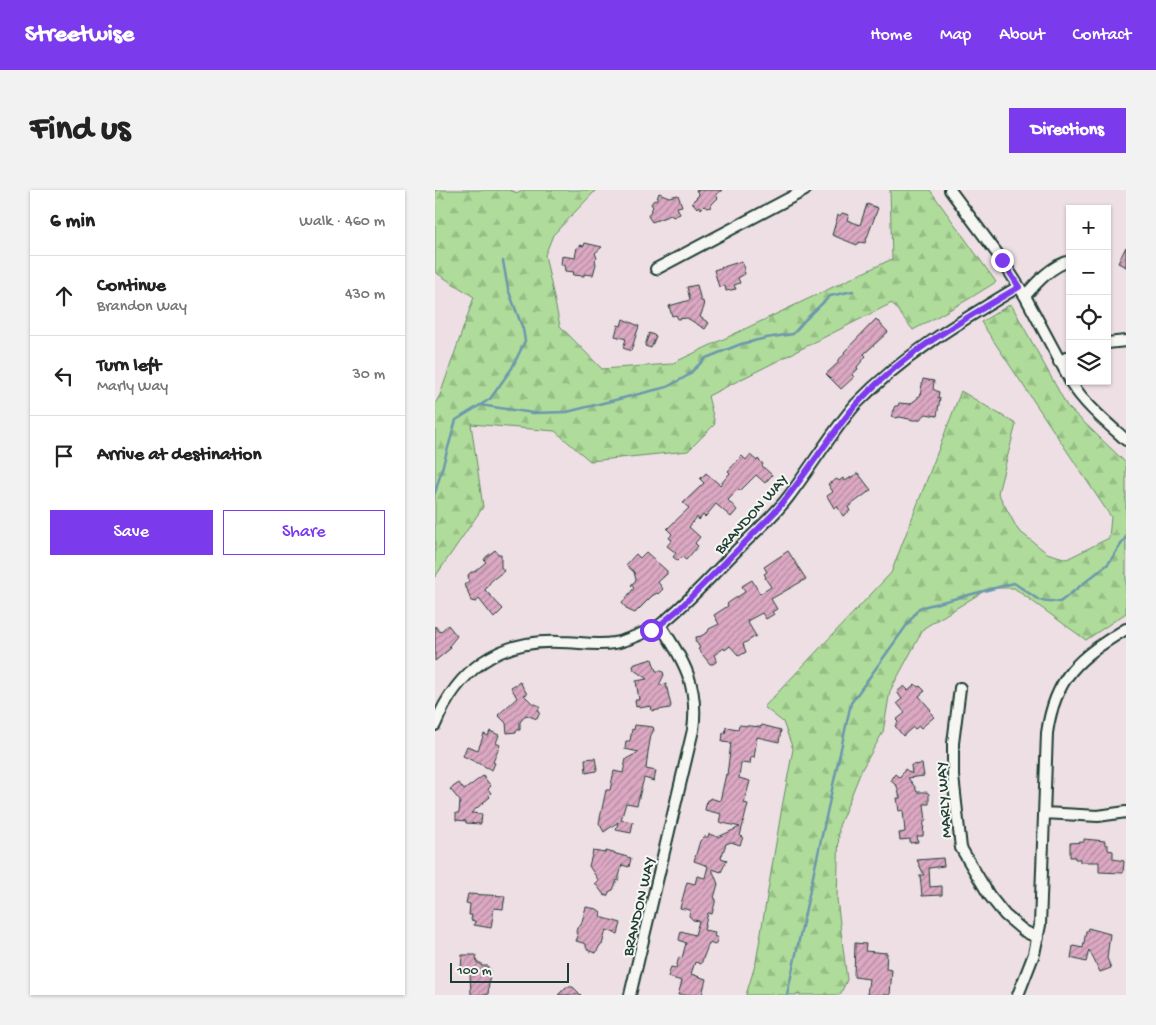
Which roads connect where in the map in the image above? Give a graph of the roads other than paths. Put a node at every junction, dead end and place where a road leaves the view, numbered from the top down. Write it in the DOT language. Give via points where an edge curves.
graph roads {
  1 [pos="805,190"];
  2 [pos="951,190"];
  3 [pos="1066,262"];
  4 [pos="656,268"];
  5 [pos="1019,287"];
  6 [pos="1025,296"];
  7 [pos="1126,341"];
  8 [pos="1111,343"];
  9 [pos="1066,358"];
  10 [pos="1059,362"];
  11 [pos="1066,374"];
  12 [pos="1073,385"];
  13 [pos="1126,440"];
  14 [pos="660,625"];
  15 [pos="1126,628"];
  16 [pos="960,688"];
  17 [pos="435,725"];
  18 [pos="1126,812"];
  19 [pos="1044,814"];
  20 [pos="1038,938"];
  21 [pos="630,995"];
  22 [pos="1018,995"];
  1 -- 4 [label="street"];
  2 -- 5 [label="street"];
  3 -- 6 [label="street" via="1048,273"];
  5 -- 6 [label="street"];
  5 -- 14 [label="street, BRANDON WAY" via="950,328 882,379 855,406 774,513 687,602"];
  6 -- 10 [label="street"];
  7 -- 8 [label="street"];
  9 -- 10 [label="street"];
  10 -- 11 [label="street"];
  12 -- 13 [label="street" via="1099,417"];
  14 -- 17 [label="street, BRANDON WAY" via="615,643 537,642 489,658 469,671 455,687"];
  14 -- 21 [label="street, BRANDON WAY" via="689,674 695,716"];
  15 -- 19 [label="street" via="1088,654 1069,674 1056,696 1047,733"];
  16 -- 20 [label="street, MARLY WAY" via="953,743 953,776 961,848 989,896 1005,916"];
  18 -- 19 [label="street" via="1098,816"];
  19 -- 20 [label="street"];
  20 -- 22 [label="street"];
}
